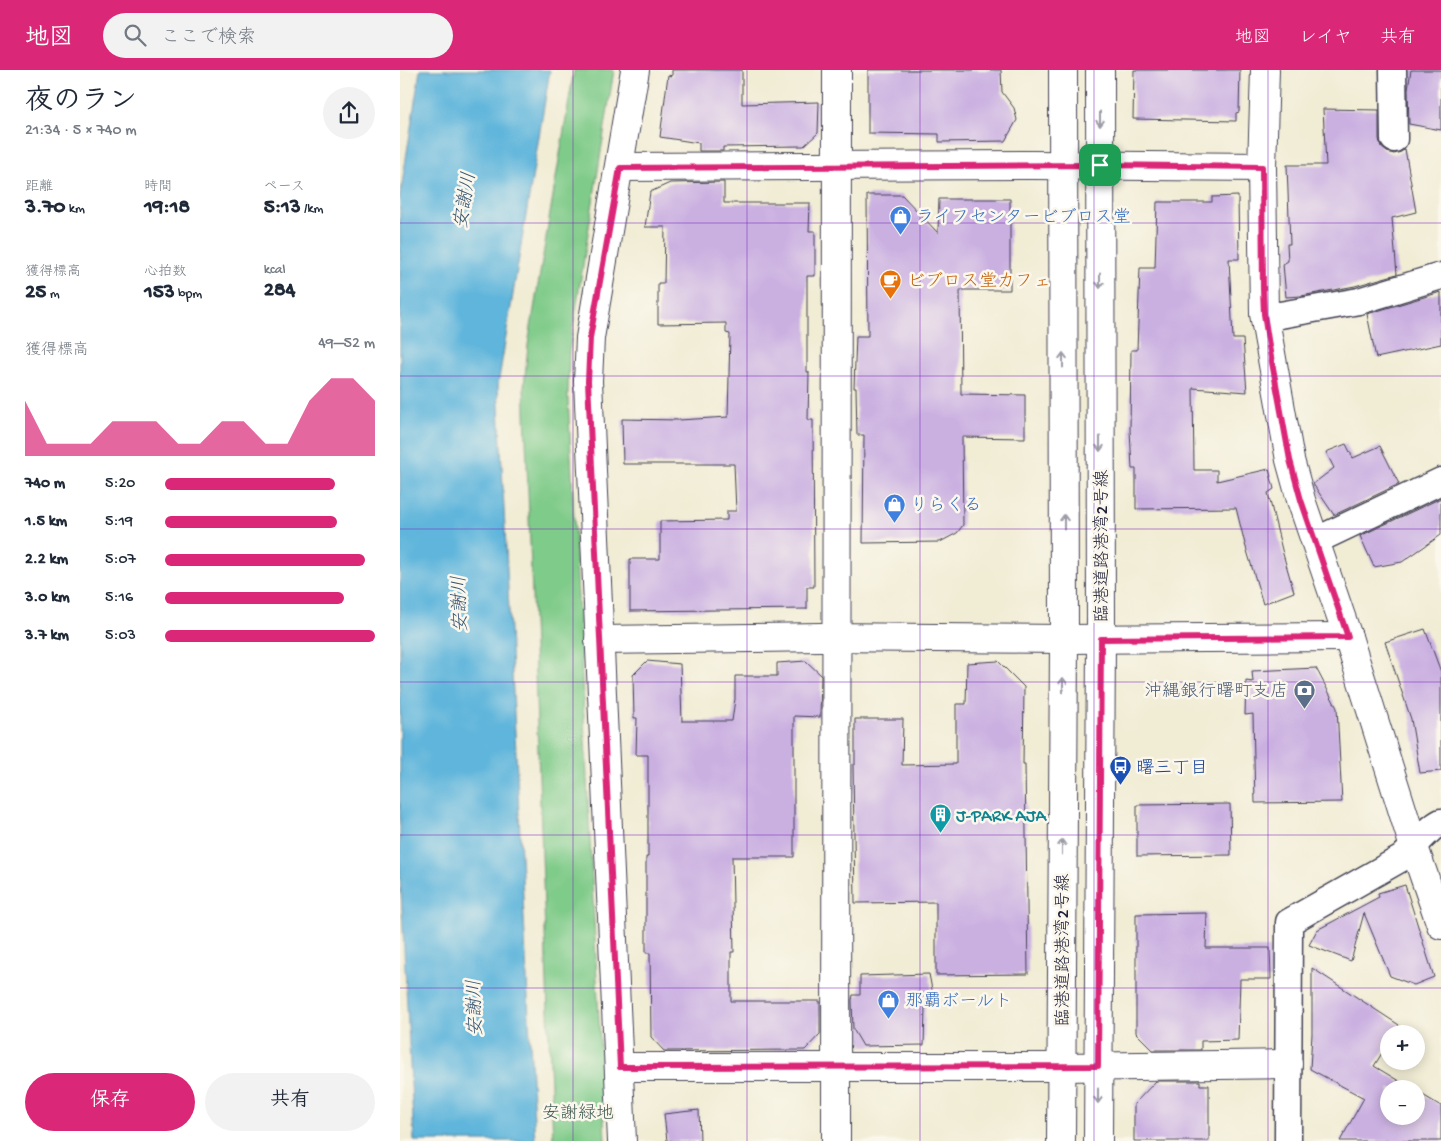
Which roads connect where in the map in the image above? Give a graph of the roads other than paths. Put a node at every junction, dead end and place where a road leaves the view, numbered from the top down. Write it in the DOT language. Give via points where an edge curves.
graph roads {
  1 [pos="635,70"];
  2 [pos="837,70"];
  3 [pos="1063,70"];
  4 [pos="1100,70"];
  5 [pos="1265,70"];
  6 [pos="1393,70"];
  7 [pos="1394,139"];
  8 [pos="1063,165"];
  9 [pos="1100,165"];
  10 [pos="836,167"];
  11 [pos="1262,167"];
  12 [pos="620,168"];
  13 [pos="1441,276"];
  14 [pos="1264,314"];
  15 [pos="1441,481"];
  16 [pos="1316,541"];
  17 [pos="836,637"];
  18 [pos="1348,637"];
  19 [pos="1064,639"];
  20 [pos="1101,639"];
  21 [pos="599,640"];
  22 [pos="1441,822"];
  23 [pos="1414,847"];
  24 [pos="1441,925"];
  25 [pos="1288,1064"];
  26 [pos="1098,1066"];
  27 [pos="620,1067"];
  28 [pos="836,1067"];
  29 [pos="1061,1067"];
  30 [pos="622,1141"];
  31 [pos="836,1141"];
  32 [pos="1061,1141"];
  33 [pos="1098,1141"];
  34 [pos="1288,1141"];
  1 -- 12 [label="street"];
  2 -- 10 [label="street"];
  3 -- 8 [label="street, 臨港道路港湾2号線"];
  4 -- 9 [label="street, 臨港道路港湾2号線, one-way"];
  5 -- 11 [label="street"];
  6 -- 7 [label="street"];
  8 -- 9 [label="street"];
  8 -- 10 [label="street"];
  19 -- 8 [label="street, 臨港道路港湾2号線, one-way"];
  9 -- 11 [label="street"];
  9 -- 20 [label="street, 臨港道路港湾2号線, one-way"];
  10 -- 12 [label="street"];
  10 -- 17 [label="street"];
  11 -- 14 [label="street"];
  12 -- 21 [label="street" via="590,338 588,381"];
  13 -- 14 [label="street" via="1359,301 1280,315"];
  14 -- 16 [label="street" via="1290,460"];
  15 -- 16 [label="street"];
  16 -- 18 [label="street"];
  17 -- 19 [label="street"];
  17 -- 21 [label="street"];
  17 -- 28 [label="street"];
  18 -- 20 [label="street"];
  18 -- 23 [label="street"];
  19 -- 20 [label="street"];
  29 -- 19 [label="street, 臨港道路港湾2号線, one-way"];
  20 -- 26 [label="street, 臨港道路港湾2号線"];
  21 -- 27 [label="street"];
  22 -- 23 [label="street"];
  23 -- 24 [label="street"];
  23 -- 25 [label="street" via="1402,858 1289,922"];
  25 -- 26 [label="street"];
  25 -- 34 [label="street"];
  26 -- 29 [label="street"];
  26 -- 33 [label="street, 臨港道路港湾2号線, one-way"];
  27 -- 28 [label="street"];
  27 -- 30 [label="street"];
  28 -- 29 [label="street"];
  28 -- 31 [label="street"];
  29 -- 32 [label="street, 臨港道路港湾2号線"];
}
